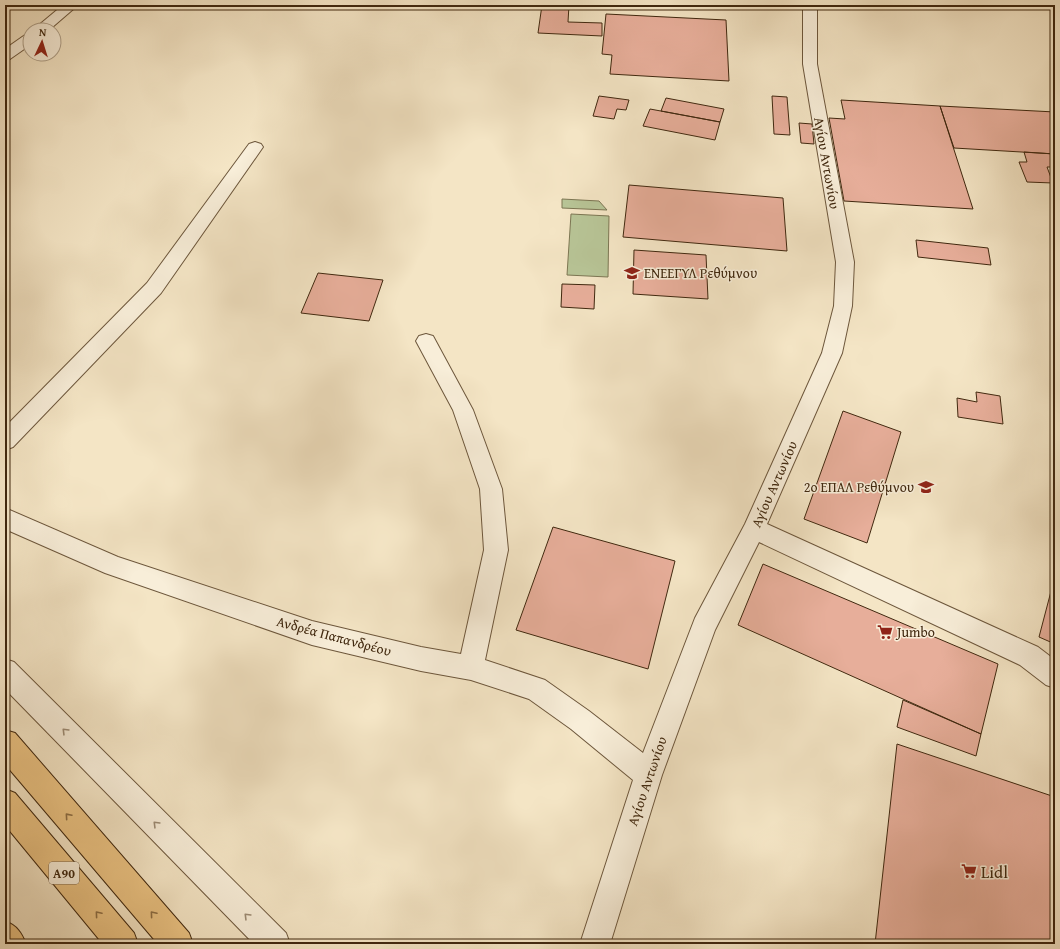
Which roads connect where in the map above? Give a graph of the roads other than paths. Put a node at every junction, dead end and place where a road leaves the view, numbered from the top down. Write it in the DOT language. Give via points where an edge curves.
graph roads {
  1 [pos="71,5"];
  2 [pos="810,5"];
  3 [pos="50,22"];
  4 [pos="22,44"];
  5 [pos="5,56"];
  6 [pos="255,147"];
  7 [pos="426,340"];
  8 [pos="5,441"];
  9 [pos="5,518"];
  10 [pos="754,529"];
  11 [pos="471,668"];
  12 [pos="5,671"];
  13 [pos="1055,676"];
  14 [pos="5,743"];
  15 [pos="648,775"];
  16 [pos="5,803"];
  17 [pos="5,936"];
  18 [pos="11,944"];
  19 [pos="123,944"];
  20 [pos="178,944"];
  21 [pos="275,944"];
  22 [pos="595,944"];
  1 -- 3 [label="street"];
  2 -- 10 [label="street, Αγίου Αντωνίου" via="810,64 844,262 843,306 832,353"];
  4 -- 5 [label="street"];
  6 -- 8 [label="street" via="154,288"];
  7 -- 11 [label="street" via="463,410 491,489 496,550"];
  9 -- 11 [label="street, Ανδρέα Παπανδρέου" via="113,566 312,633"];
  10 -- 13 [label="street" via="1029,656"];
  10 -- 15 [label="street, Αγίου Αντωνίου" via="704,626"];
  11 -- 15 [label="street, Ανδρέα Παπανδρέου" via="536,689 580,720"];
  21 -- 12 [label="street, one-way"];
  20 -- 14 [label="highway, one-way"];
  15 -- 22 [label="street, Αγίου Αντωνίου"];
  19 -- 16 [label="highway, Α90, one-way"];
  17 -- 18 [label="highway"];
}
